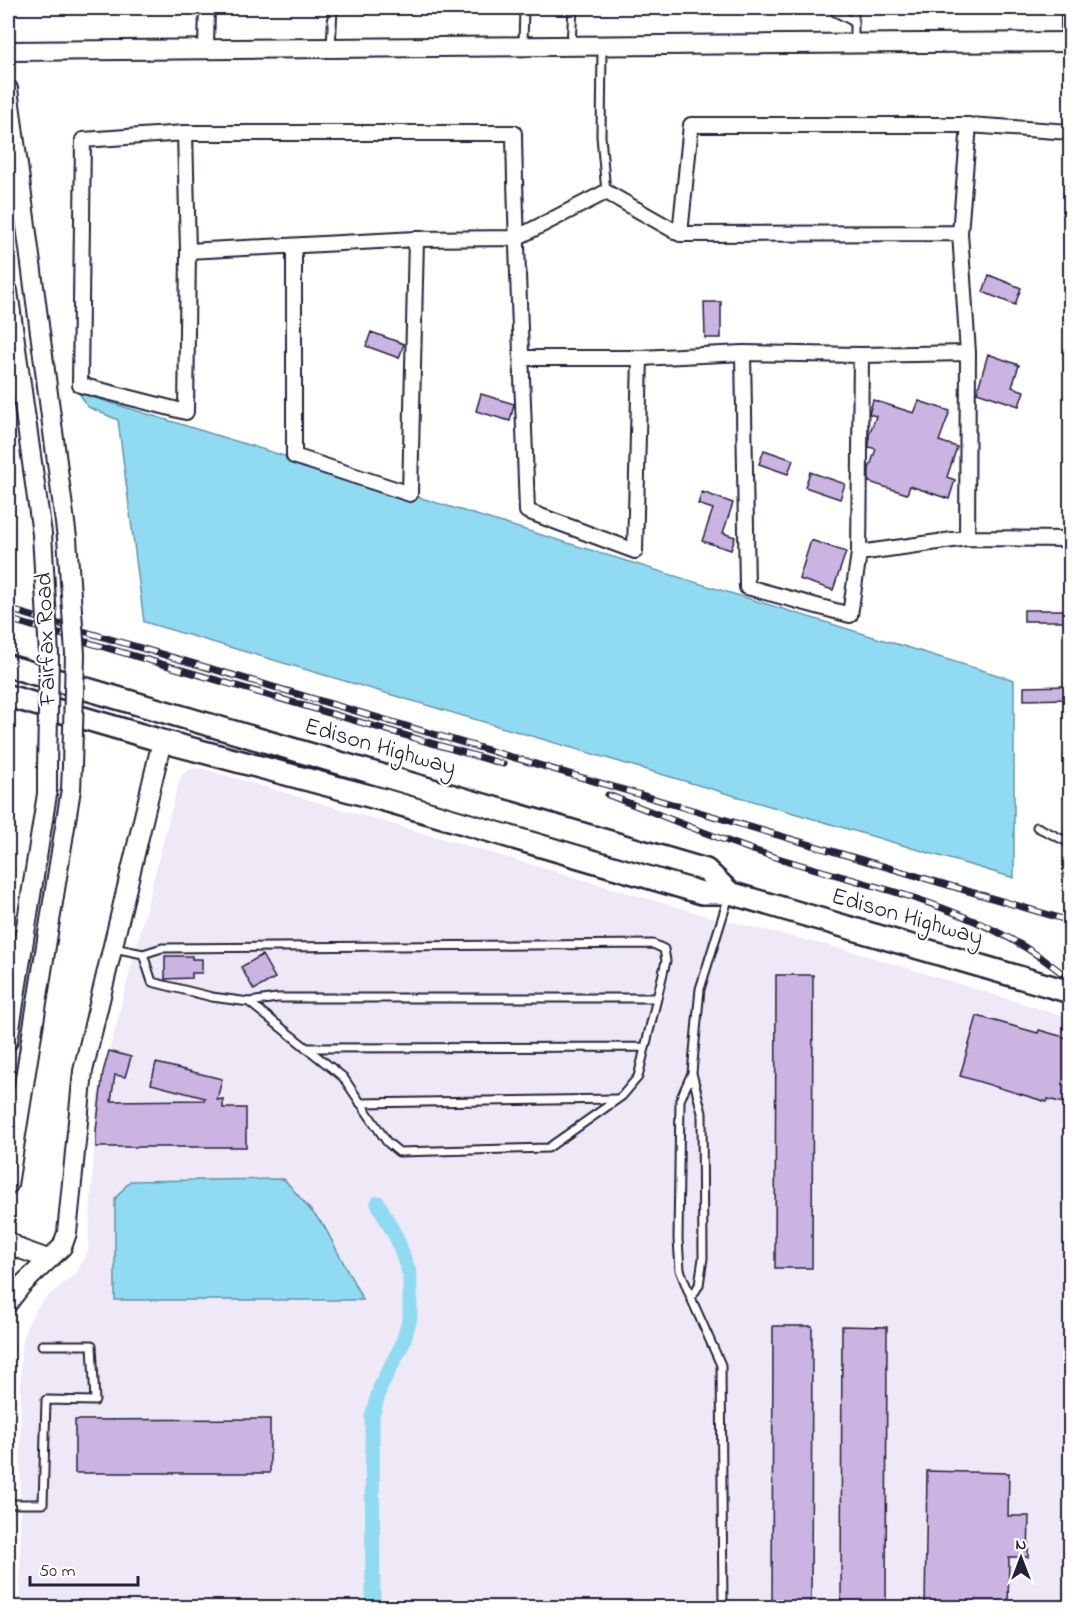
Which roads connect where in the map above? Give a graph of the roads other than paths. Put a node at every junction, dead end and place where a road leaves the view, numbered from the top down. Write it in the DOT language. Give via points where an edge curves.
graph roads {
  1 [pos="207,8"];
  2 [pos="333,8"];
  3 [pos="524,8"];
  4 [pos="573,8"];
  5 [pos="833,8"];
  6 [pos="854,8"];
  7 [pos="1069,8"];
  8 [pos="854,22"];
  9 [pos="1070,42"];
  10 [pos="854,44"];
  11 [pos="331,46"];
  12 [pos="523,46"];
  13 [pos="571,46"];
  14 [pos="602,46"];
  15 [pos="206,47"];
  16 [pos="8,51"];
  17 [pos="8,89"];
  18 [pos="969,125"];
  19 [pos="1071,132"];
  20 [pos="185,133"];
  21 [pos="606,192"];
  22 [pos="960,233"];
  23 [pos="680,234"];
  24 [pos="516,238"];
  25 [pos="416,239"];
  26 [pos="294,246"];
  27 [pos="188,251"];
  28 [pos="8,291"];
  29 [pos="743,353"];
  30 [pos="968,353"];
  31 [pos="861,355"];
  32 [pos="523,358"];
  33 [pos="639,358"];
  34 [pos="967,538"];
  35 [pos="1071,539"];
  36 [pos="859,553"];
  37 [pos="8,666"];
  38 [pos="8,696"];
  39 [pos="162,741"];
  40 [pos="1037,827"];
  41 [pos="1071,843"];
  42 [pos="730,893"];
  43 [pos="111,947"];
  44 [pos="143,954"];
  45 [pos="1071,992"];
  46 [pos="657,998"];
  47 [pos="249,1002"];
  48 [pos="8,1041"];
  49 [pos="645,1047"];
  50 [pos="306,1048"];
  51 [pos="692,1072"];
  52 [pos="616,1100"];
  53 [pos="360,1104"];
  54 [pos="8,1185"];
  55 [pos="8,1241"];
  56 [pos="48,1259"];
  57 [pos="691,1298"];
  58 [pos="8,1303"];
  59 [pos="42,1346"];
  60 [pos="8,1504"];
  61 [pos="723,1608"];
  1 -- 15 [label="street"];
  2 -- 11 [label="lane"];
  3 -- 12 [label="lane"];
  4 -- 13 [label="lane"];
  5 -- 8 [label="lane"];
  6 -- 8 [label="lane"];
  7 -- 9 [label="street"];
  8 -- 10 [label="lane"];
  9 -- 10 [label="main road"];
  10 -- 14 [label="main road"];
  11 -- 12 [label="main road"];
  11 -- 15 [label="main road"];
  12 -- 13 [label="main road"];
  13 -- 14 [label="main road"];
  14 -- 21 [label="lane"];
  15 -- 16 [label="main road"];
  17 -- 54 [label="main road, Fairfax Road, bridge" via="68,538 75,654 71,789"];
  18 -- 19 [label="street"];
  18 -- 22 [label="street"];
  18 -- 23 [label="street" via="691,125"];
  20 -- 24 [label="street" via="514,133"];
  20 -- 27 [label="street"];
  20 -- 27 [label="street" via="83,140 80,385 186,412"];
  21 -- 23 [label="street"];
  21 -- 24 [label="street"];
  22 -- 23 [label="street"];
  22 -- 30 [label="street"];
  24 -- 25 [label="street"];
  24 -- 32 [label="street"];
  25 -- 26 [label="street"];
  25 -- 26 [label="street" via="410,494 294,456"];
  26 -- 27 [label="street"];
  28 -- 48 [label="main road, Fairfax Road, bridge" via="42,534 49,655 47,794"];
  29 -- 31 [label="street"];
  29 -- 33 [label="street"];
  29 -- 36 [label="street" via="747,587 850,615"];
  30 -- 31 [label="street"];
  30 -- 34 [label="street"];
  31 -- 36 [label="street"];
  32 -- 33 [label="street"];
  32 -- 33 [label="street" via="527,511 635,551"];
  34 -- 35 [label="street"];
  34 -- 36 [label="street"];
  37 -- 42 [label="main road, Edison Highway" via="706,870"];
  38 -- 39 [label="main road, Edison Highway"];
  39 -- 42 [label="main road, Edison Highway" via="388,801 702,893"];
  39 -- 43 [label="main road"];
  40 -- 41 [label="lane"];
  42 -- 45 [label="main road, Edison Highway"];
  42 -- 51 [label="lane" via="700,989"];
  43 -- 44 [label="lane"];
  43 -- 56 [label="main road" via="83,1071 66,1233 62,1247"];
  44 -- 46 [label="lane" via="162,948 653,944 664,949 666,961"];
  44 -- 47 [label="lane" via="152,982"];
  46 -- 47 [label="lane" via="277,998"];
  46 -- 49 [label="lane"];
  47 -- 50 [label="lane"];
  49 -- 50 [label="lane"];
  49 -- 52 [label="lane" via="638,1077"];
  50 -- 53 [label="lane" via="343,1077"];
  51 -- 57 [label="lane" via="702,1113 704,1258 699,1285"];
  51 -- 57 [label="lane" via="680,1100 678,1235 680,1270"];
  52 -- 53 [label="lane"];
  52 -- 53 [label="lane" via="548,1148 399,1152 387,1142"];
  55 -- 56 [label="main road"];
  56 -- 58 [label="main road"];
  57 -- 61 [label="lane" via="721,1365"];
  59 -- 60 [label="lane" via="92,1346 95,1401 46,1400 43,1504"];
}
